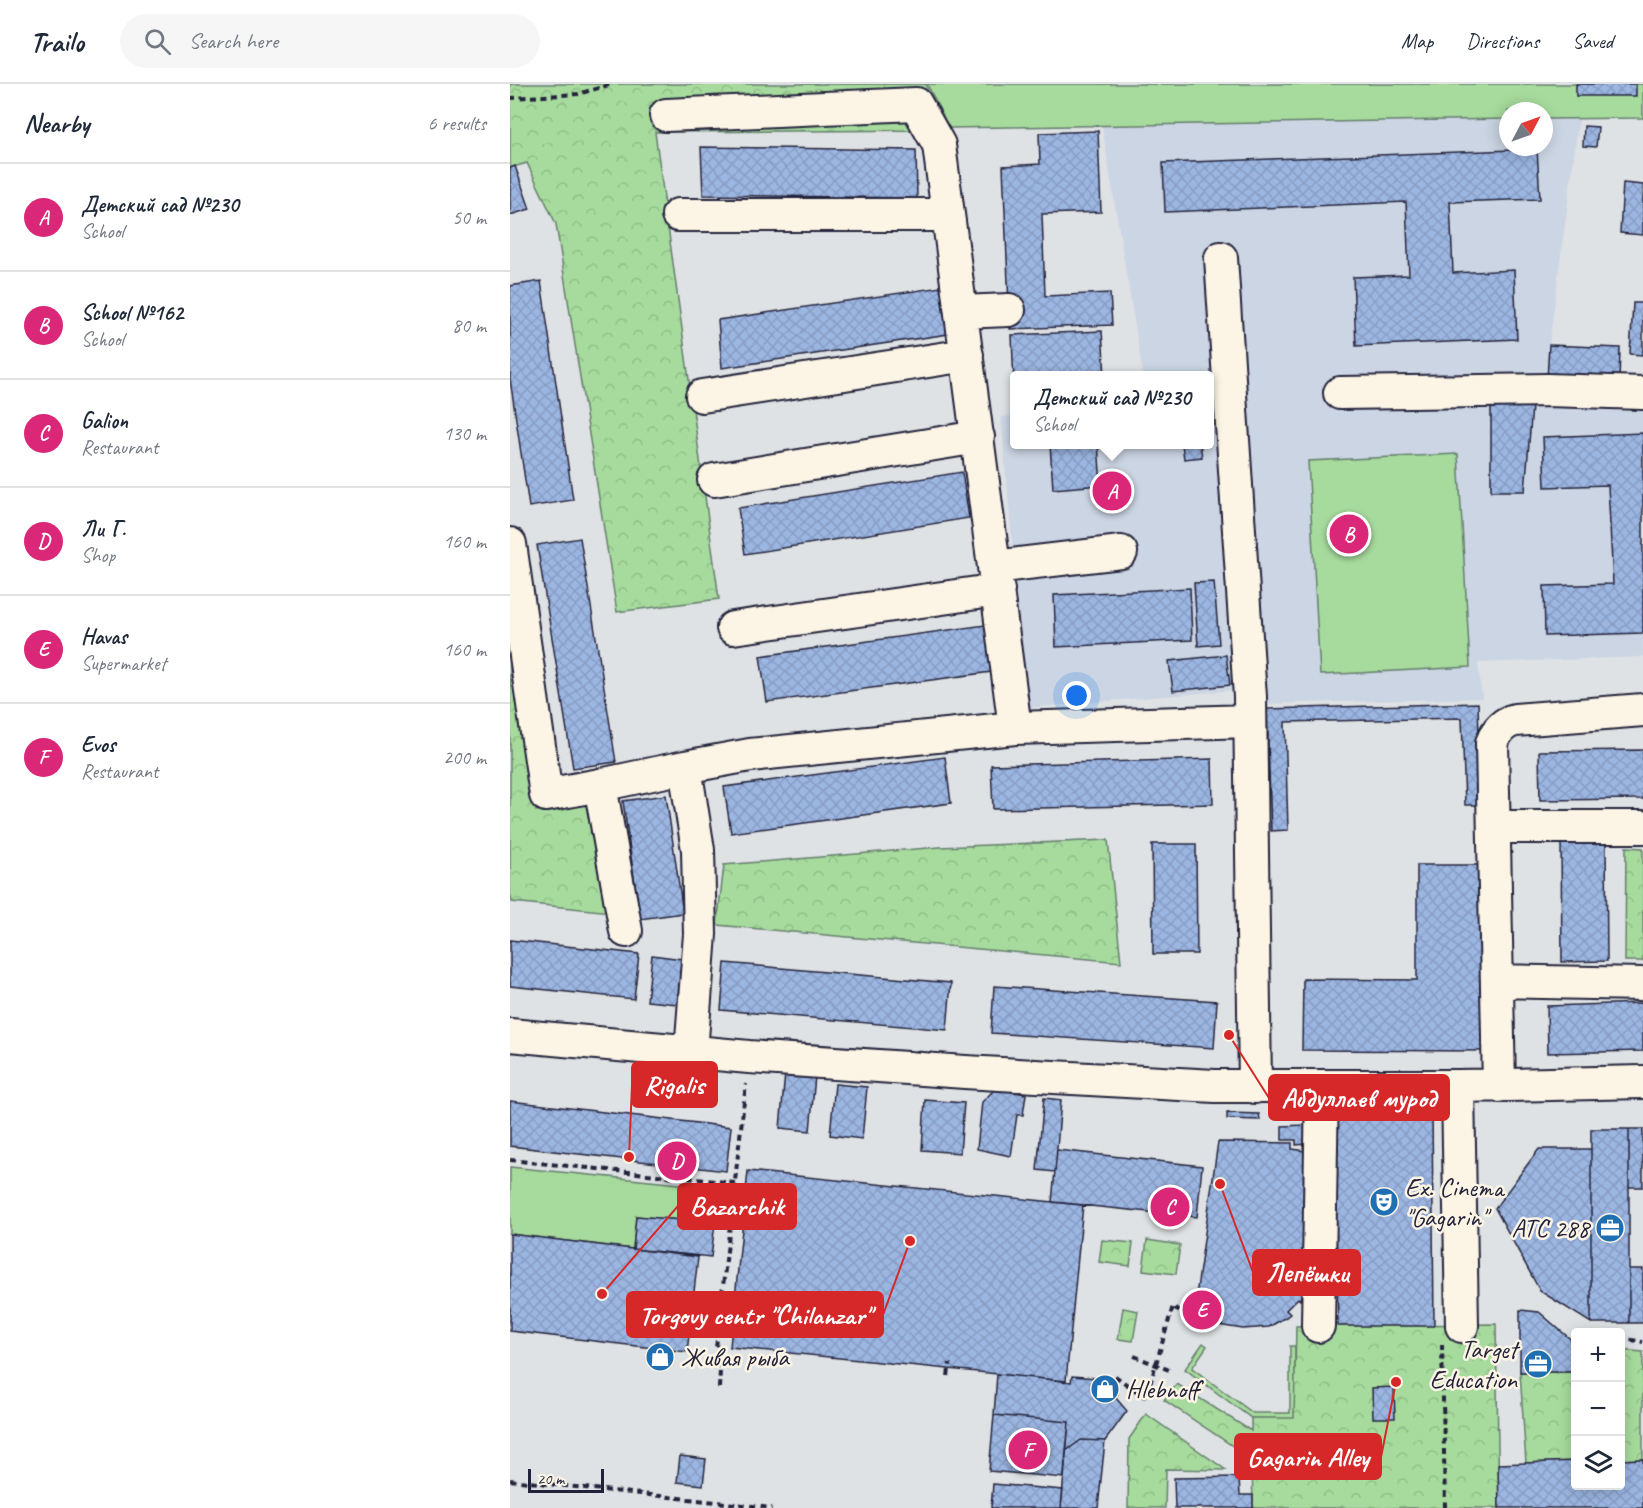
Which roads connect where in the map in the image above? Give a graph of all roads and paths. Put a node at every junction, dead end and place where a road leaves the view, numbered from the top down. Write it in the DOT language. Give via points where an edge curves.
graph roads {
  1 [pos="612,84"];
  2 [pos="510,98"];
  3 [pos="666,115"];
  4 [pos="678,215"];
  5 [pos="948,215"];
  6 [pos="1221,258"];
  7 [pos="1009,310"];
  8 [pos="961,312"];
  9 [pos="967,355"];
  10 [pos="1340,393"];
  11 [pos="1643,393"];
  12 [pos="702,396"];
  13 [pos="978,437"];
  14 [pos="714,480"];
  15 [pos="510,550"];
  16 [pos="1121,552"];
  17 [pos="996,578"];
  18 [pos="733,628"];
  19 [pos="1643,710"];
  20 [pos="1250,721"];
  21 [pos="1015,728"];
  22 [pos="686,767"];
  23 [pos="600,785"];
  24 [pos="1643,826"];
  25 [pos="1494,827"];
  26 [pos="626,931"];
  27 [pos="1497,981"];
  28 [pos="1643,984"];
  29 [pos="510,1035"];
  30 [pos="692,1052"];
  31 [pos="749,1057"];
  32 [pos="1643,1082"];
  33 [pos="1458,1086"];
  34 [pos="1499,1086"];
  35 [pos="1255,1087"];
  36 [pos="1322,1087"];
  37 [pos="510,1160"];
  38 [pos="735,1183"];
  39 [pos="1188,1320"];
  40 [pos="1318,1326"];
  41 [pos="1452,1334"];
  42 [pos="1625,1339"];
  43 [pos="1643,1341"];
  44 [pos="1134,1356"];
  45 [pos="950,1363"];
  46 [pos="1156,1365"];
  47 [pos="1169,1370"];
  48 [pos="948,1376"];
  49 [pos="1115,1376"];
  50 [pos="719,1388"];
  51 [pos="510,1480"];
  52 [pos="772,1508"];
  53 [pos="1445,1508"];
  1 -- 2 [label="path" via="578,94"];
  3 -- 5 [label="street" via="916,104 939,145"];
  4 -- 5 [label="street"];
  5 -- 8 [label="street"];
  6 -- 20 [label="street"];
  7 -- 8 [label="street"];
  8 -- 9 [label="street"];
  9 -- 12 [label="street"];
  9 -- 13 [label="street"];
  10 -- 11 [label="street"];
  13 -- 14 [label="street"];
  13 -- 17 [label="street"];
  15 -- 23 [label="street" via="546,795"];
  16 -- 17 [label="street"];
  17 -- 18 [label="street"];
  17 -- 21 [label="street"];
  19 -- 25 [label="street" via="1520,718 1502,727 1492,743"];
  20 -- 21 [label="street"];
  20 -- 35 [label="street"];
  21 -- 22 [label="street" via="750,755"];
  22 -- 23 [label="street"];
  22 -- 30 [label="street" via="698,850 700,934"];
  23 -- 26 [label="street"];
  24 -- 25 [label="street"];
  25 -- 27 [label="street"];
  27 -- 28 [label="street"];
  27 -- 34 [label="street"];
  29 -- 30 [label="street"];
  30 -- 31 [label="street"];
  31 -- 35 [label="street"];
  31 -- 38 [label="path"];
  32 -- 34 [label="street"];
  33 -- 34 [label="street"];
  33 -- 36 [label="street"];
  33 -- 41 [label="street"];
  35 -- 36 [label="street"];
  36 -- 40 [label="street"];
  37 -- 38 [label="path"];
  38 -- 50 [label="path" via="716,1348"];
  39 -- 46 [label="path" via="1173,1306"];
  41 -- 53 [label="path"];
  42 -- 43 [label="path"];
  44 -- 46 [label="path"];
  45 -- 48 [label="path"];
  46 -- 47 [label="path"];
  46 -- 49 [label="path" via="1146,1398"];
  51 -- 52 [label="path"];
}
